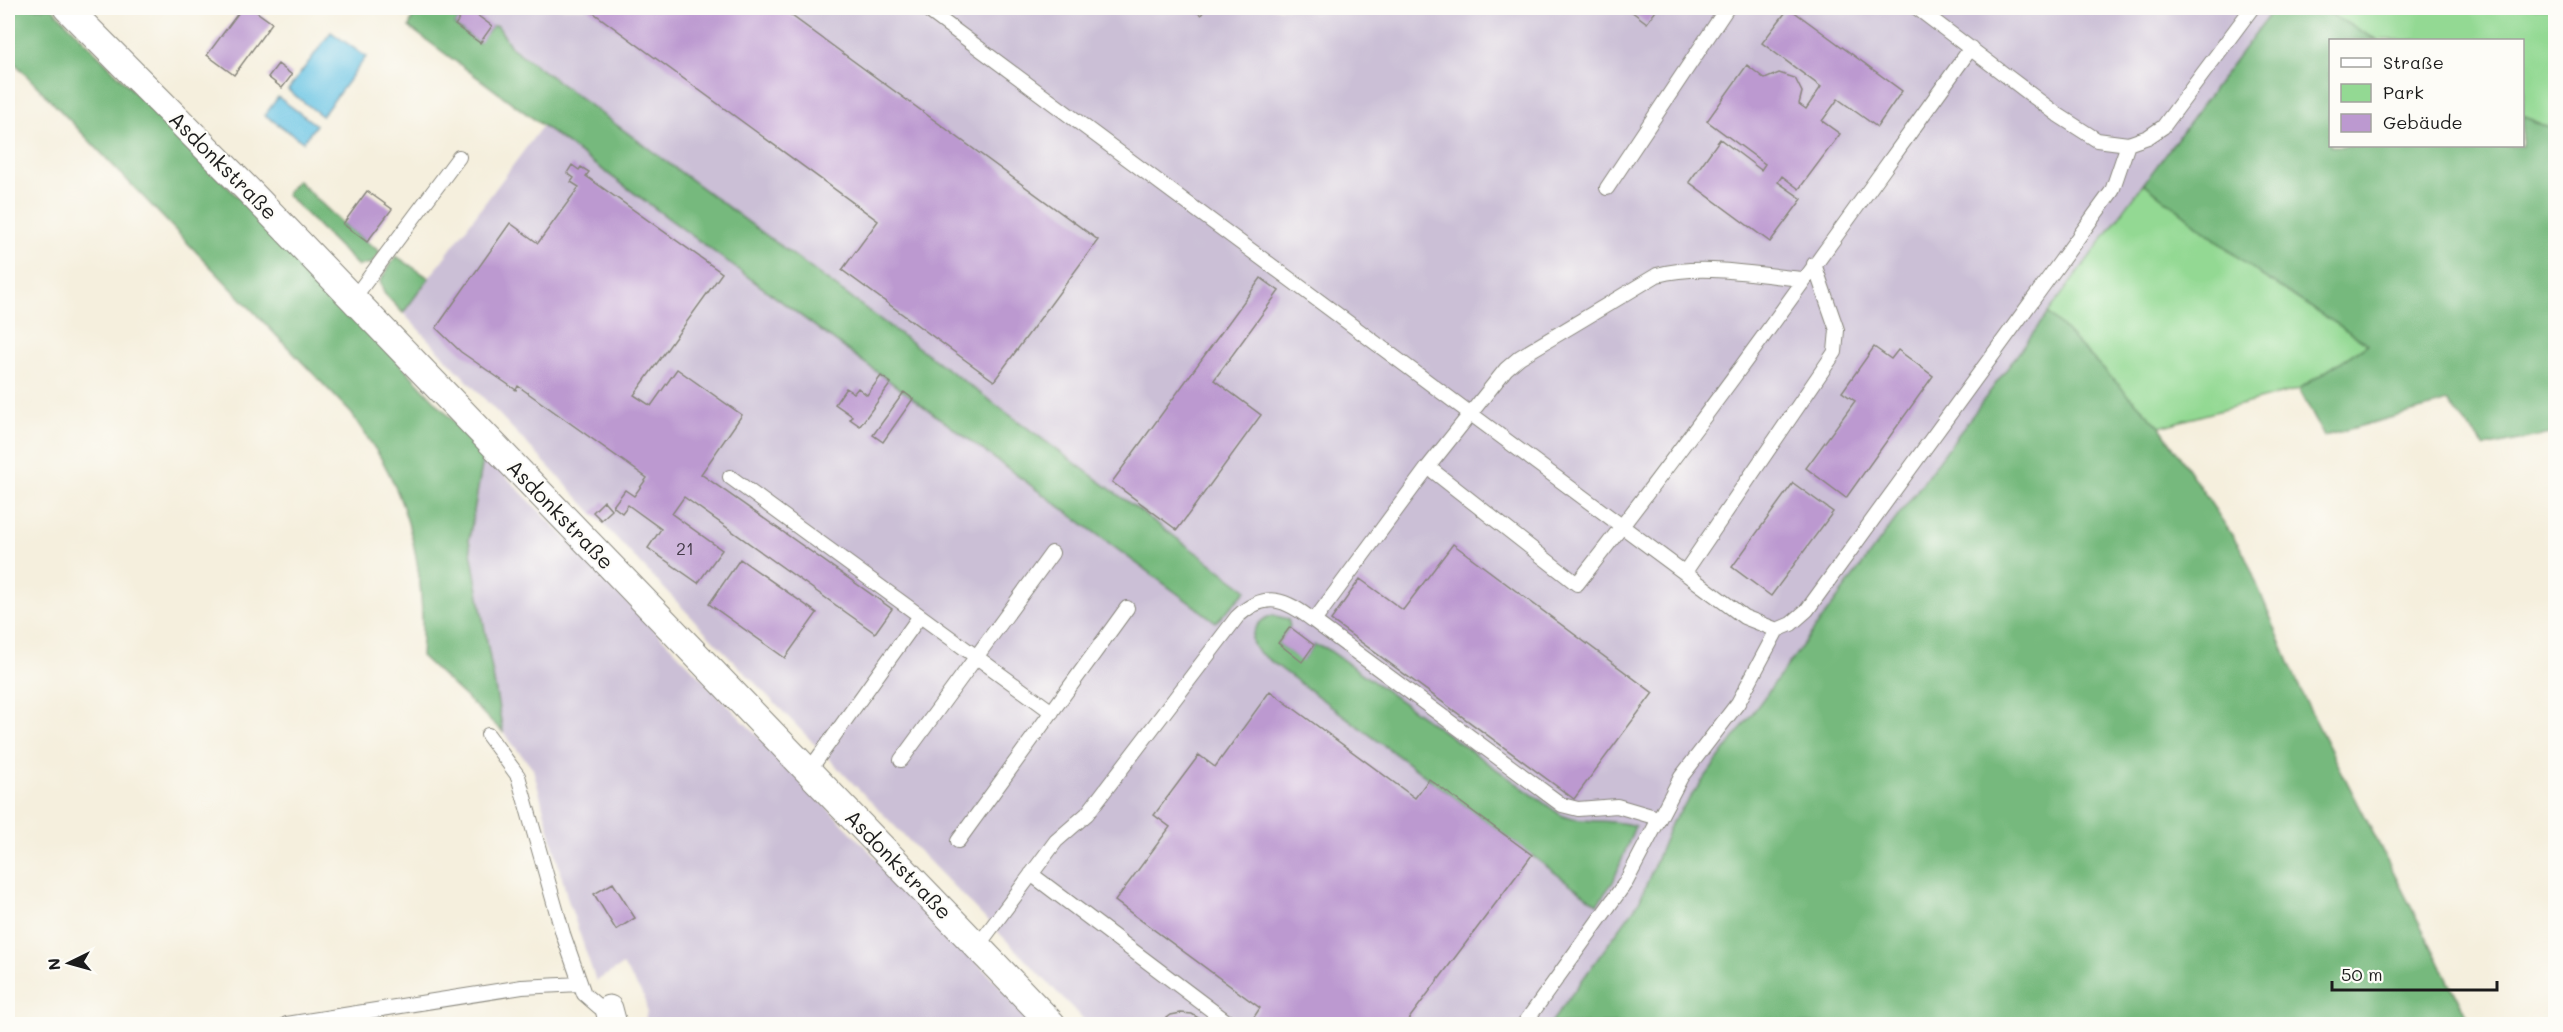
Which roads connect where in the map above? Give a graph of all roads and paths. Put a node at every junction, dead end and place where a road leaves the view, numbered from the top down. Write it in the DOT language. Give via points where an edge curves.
graph roads {
  1 [pos="67,8"];
  2 [pos="925,8"];
  3 [pos="1727,8"];
  4 [pos="1917,8"];
  5 [pos="2252,8"];
  6 [pos="1971,48"];
  7 [pos="2128,144"];
  8 [pos="459,157"];
  9 [pos="1606,188"];
  10 [pos="1814,264"];
  11 [pos="1803,279"];
  12 [pos="353,300"];
  13 [pos="1470,413"];
  14 [pos="1428,467"];
  15 [pos="730,477"];
  16 [pos="1623,526"];
  17 [pos="1052,553"];
  18 [pos="1685,572"];
  19 [pos="1127,608"];
  20 [pos="920,616"];
  21 [pos="1314,621"];
  22 [pos="1777,630"];
  23 [pos="976,657"];
  24 [pos="1052,712"];
  25 [pos="488,735"];
  26 [pos="901,760"];
  27 [pos="808,772"];
  28 [pos="1658,818"];
  29 [pos="958,841"];
  30 [pos="1031,874"];
  31 [pos="977,947"];
  32 [pos="580,984"];
  33 [pos="611,1017"];
  34 [pos="287,1024"];
  35 [pos="1052,1024"];
  36 [pos="1230,1024"];
  37 [pos="1524,1024"];
  1 -- 12 [label="street, Asdonkstraße"];
  2 -- 13 [label="lane"];
  3 -- 9 [label="lane"];
  4 -- 6 [label="lane"];
  5 -- 7 [label="lane" via="2163,127"];
  6 -- 7 [label="lane" via="2097,140"];
  6 -- 10 [label="lane"];
  7 -- 22 [label="lane" via="2112,191 1807,610"];
  8 -- 12 [label="lane"];
  10 -- 11 [label="lane"];
  10 -- 18 [label="lane" via="1837,330 1835,352"];
  11 -- 13 [label="lane" via="1695,270 1657,275 1520,357 1493,382"];
  11 -- 16 [label="lane"];
  12 -- 27 [label="street, Asdonkstraße"];
  13 -- 14 [label="lane"];
  13 -- 16 [label="lane"];
  14 -- 16 [label="lane" via="1577,584"];
  14 -- 21 [label="lane"];
  15 -- 20 [label="lane"];
  16 -- 18 [label="lane"];
  17 -- 23 [label="lane"];
  18 -- 22 [label="lane" via="1744,617"];
  19 -- 24 [label="lane"];
  20 -- 23 [label="lane"];
  20 -- 27 [label="lane"];
  21 -- 28 [label="lane" via="1562,805 1578,809 1617,806"];
  21 -- 30 [label="lane" via="1298,608 1274,599 1260,601 1242,612 1087,814 1062,834"];
  22 -- 28 [label="lane" via="1738,703 1681,777"];
  23 -- 24 [label="lane"];
  23 -- 26 [label="lane"];
  24 -- 29 [label="lane"];
  25 -- 32 [label="lane" via="518,776"];
  27 -- 31 [label="street, Asdonkstraße"];
  28 -- 37 [label="lane" via="1616,898"];
  30 -- 31 [label="lane"];
  30 -- 36 [label="lane"];
  31 -- 35 [label="street, Asdonkstraße"];
  32 -- 33 [label="lane" via="591,1002"];
  32 -- 34 [label="lane" via="522,987"];
}
